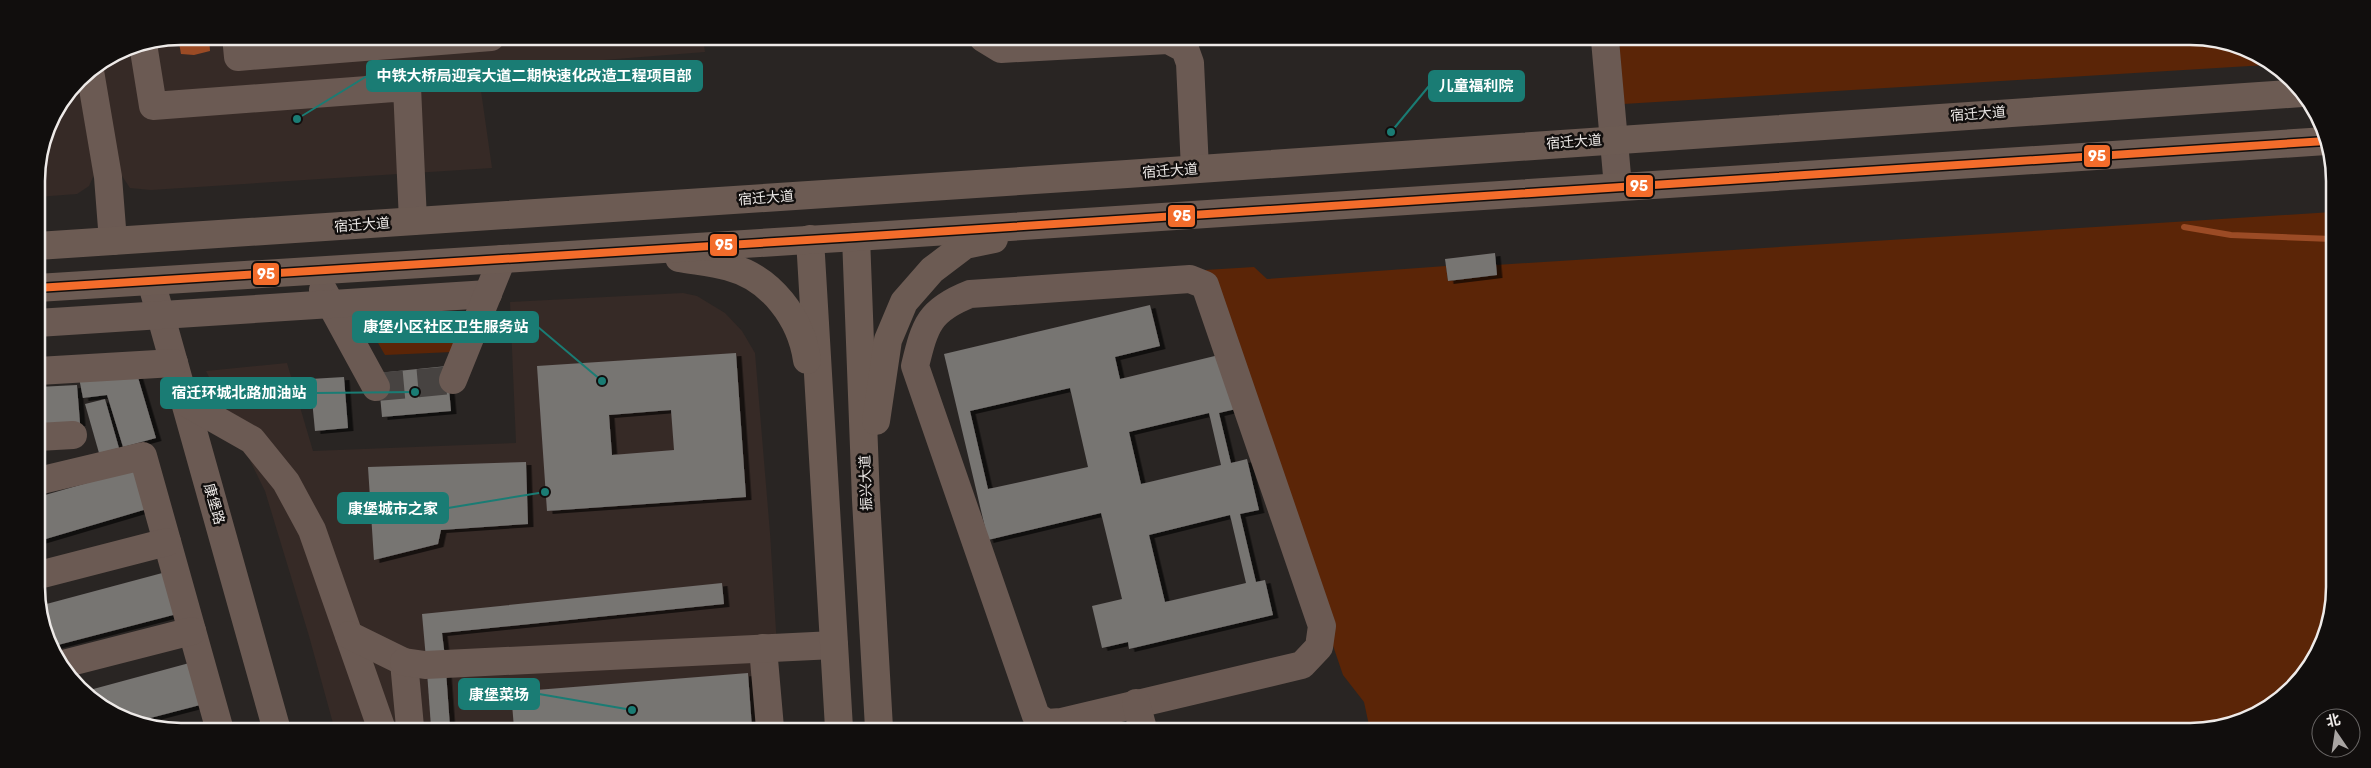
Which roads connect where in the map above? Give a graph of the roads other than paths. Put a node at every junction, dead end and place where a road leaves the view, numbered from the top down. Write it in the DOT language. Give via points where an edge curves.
graph roads {
  1 [pos="237,45"];
  2 [pos="294,45"];
  3 [pos="405,45"];
  4 [pos="994,45"];
  5 [pos="1084,45"];
  6 [pos="1179,45"];
  7 [pos="1605,45"];
  8 [pos="144,50"];
  9 [pos="91,79"];
  10 [pos="407,87"];
  11 [pos="2294,94"];
  12 [pos="1614,139"];
  13 [pos="2320,141"];
  14 [pos="1195,169"];
  15 [pos="1618,187"];
  16 [pos="414,221"];
  17 [pos="1080,222"];
  18 [pos="856,238"];
  19 [pos="810,239"];
  20 [pos="112,241"];
  21 [pos="45,245"];
  22 [pos="580,254"];
  23 [pos="502,259"];
  24 [pos="313,271"];
  25 [pos="152,281"];
  26 [pos="45,288"];
  27 [pos="488,294"];
  28 [pos="331,304"];
  29 [pos="161,315"];
  30 [pos="45,322"];
  31 [pos="174,362"];
  32 [pos="45,371"];
  33 [pos="453,380"];
  34 [pos="376,388"];
  35 [pos="186,402"];
  36 [pos="73,435"];
  37 [pos="45,437"];
  38 [pos="45,479"];
  39 [pos="825,492"];
  40 [pos="866,500"];
  41 [pos="167,542"];
  42 [pos="45,573"];
  43 [pos="192,631"];
  44 [pos="349,635"];
  45 [pos="834,645"];
  46 [pos="763,648"];
  47 [pos="404,662"];
  48 [pos="68,663"];
  49 [pos="1136,703"];
  50 [pos="217,723"];
  51 [pos="275,723"];
  52 [pos="380,723"];
  53 [pos="410,723"];
  54 [pos="770,723"];
  55 [pos="839,723"];
  56 [pos="879,723"];
  57 [pos="1141,723"];
  1 -- 2 [label="street" via="238,57"];
  3 -- 10 [label="street"];
  4 -- 5 [label="street" via="1001,50"];
  6 -- 14 [label="street" via="1185,48 1190,63"];
  7 -- 12 [label="street"];
  8 -- 10 [label="street" via="154,106"];
  9 -- 20 [label="street" via="108,177"];
  10 -- 16 [label="street"];
  11 -- 12 [label="main road, 宿迁大道"];
  12 -- 14 [label="main road, 宿迁大道"];
  12 -- 15 [label="street"];
  13 -- 15 [label="main road"];
  14 -- 16 [label="main road, 宿迁大道"];
  15 -- 17 [label="main road"];
  16 -- 20 [label="main road, 宿迁大道"];
  17 -- 18 [label="main road"];
  17 -- 40 [label="main road" via="965,245 932,270 904,302 888,340"];
  18 -- 19 [label="main road"];
  18 -- 40 [label="main road, 振兴大道"];
  19 -- 22 [label="main road"];
  19 -- 39 [label="main road"];
  20 -- 21 [label="main road, 宿迁大道"];
  22 -- 23 [label="main road"];
  22 -- 39 [label="main road" via="676,258 730,267 756,278 776,294 800,330"];
  23 -- 24 [label="main road"];
  23 -- 27 [label="street"];
  24 -- 25 [label="main road"];
  24 -- 28 [label="street"];
  25 -- 26 [label="main road"];
  25 -- 29 [label="street, 康堡路"];
  27 -- 28 [label="street"];
  27 -- 33 [label="street"];
  28 -- 29 [label="street"];
  28 -- 34 [label="street"];
  29 -- 30 [label="street"];
  29 -- 31 [label="street, 康堡路"];
  31 -- 32 [label="street"];
  31 -- 35 [label="street, 康堡路"];
  35 -- 44 [label="street" via="252,440 286,482 312,530"];
  35 -- 51 [label="street, 康堡路"];
  36 -- 37 [label="street"];
  38 -- 41 [label="street" via="142,456"];
  39 -- 45 [label="main road"];
  40 -- 56 [label="main road, 振兴大道"];
  41 -- 42 [label="street"];
  41 -- 43 [label="street"];
  43 -- 48 [label="street"];
  43 -- 50 [label="street"];
  44 -- 47 [label="street"];
  44 -- 52 [label="street"];
  45 -- 46 [label="street"];
  45 -- 55 [label="main road"];
  46 -- 47 [label="street" via="425,664"];
  46 -- 54 [label="street"];
  47 -- 53 [label="street"];
  49 -- 49 [label="street" via="1302,665 1319,647 1322,626 1205,285 1190,279 970,294 948,303 927,326 915,366 1036,716 1047,723 1061,722"];
  49 -- 57 [label="street"];
}
